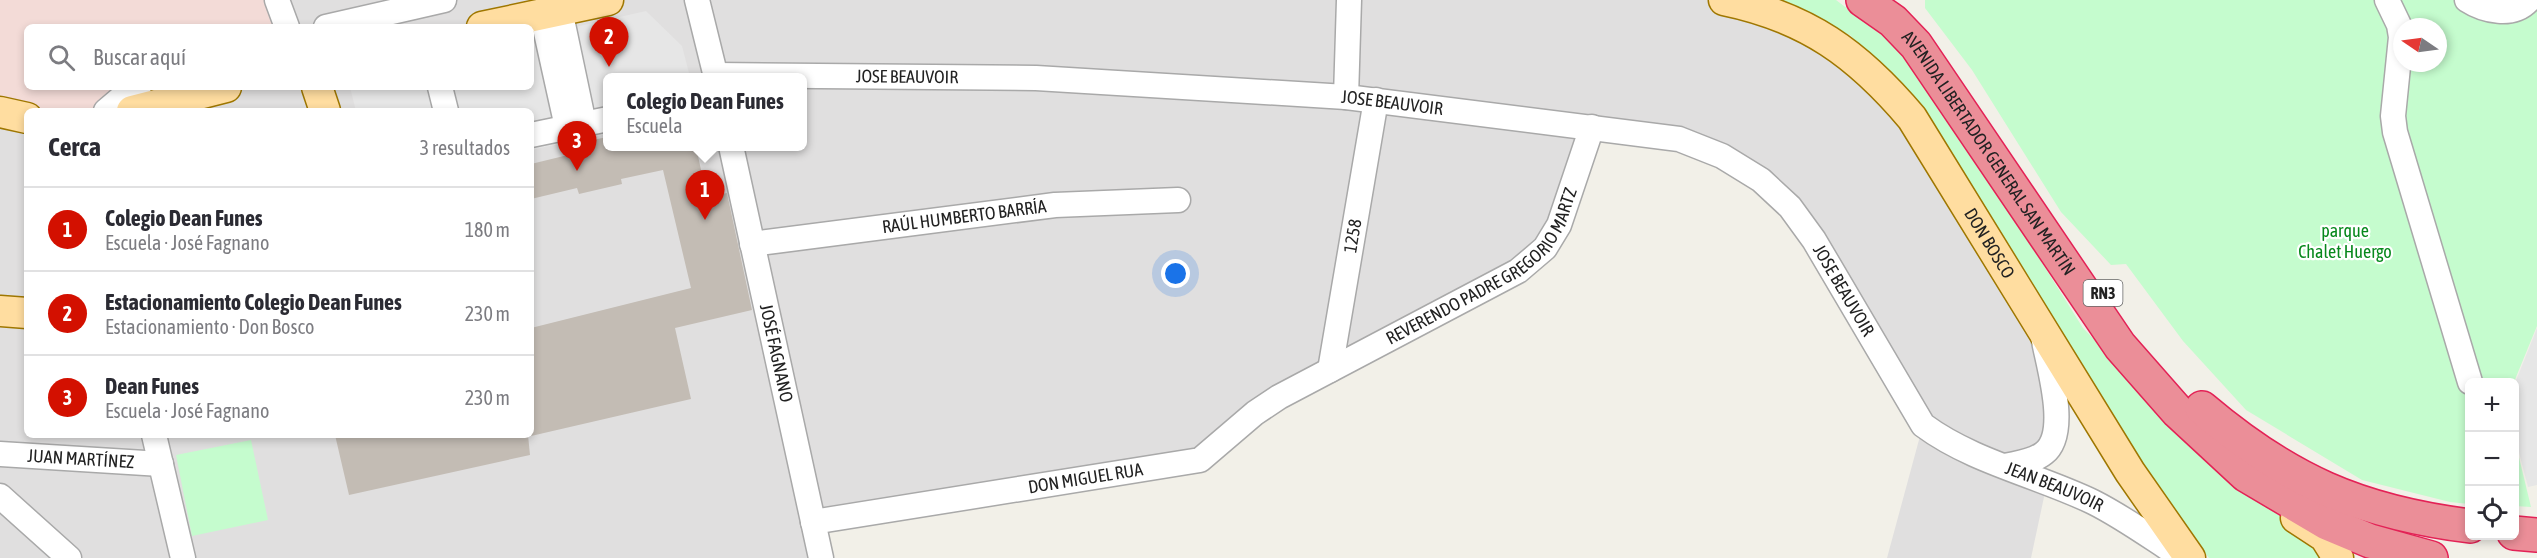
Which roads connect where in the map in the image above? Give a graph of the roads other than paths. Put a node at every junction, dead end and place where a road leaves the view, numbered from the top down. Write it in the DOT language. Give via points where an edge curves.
graph roads {
  1 [pos="277,0"];
  2 [pos="444,0"];
  3 [pos="608,0"];
  4 [pos="697,0"];
  5 [pos="1349,0"];
  6 [pos="1724,0"];
  7 [pos="1863,0"];
  8 [pos="1890,0"];
  9 [pos="2387,0"];
  10 [pos="2467,0"];
  11 [pos="2529,0"];
  12 [pos="551,12"];
  13 [pos="286,24"];
  14 [pos="339,24"];
  15 [pos="496,24"];
  16 [pos="715,73"];
  17 [pos="807,77"];
  18 [pos="133,90"];
  19 [pos="214,90"];
  20 [pos="318,90"];
  21 [pos="441,90"];
  22 [pos="1346,97"];
  23 [pos="1376,100"];
  24 [pos="109,108"];
  25 [pos="144,108"];
  26 [pos="323,108"];
  27 [pos="445,108"];
  28 [pos="0,112"];
  29 [pos="24,117"];
  30 [pos="603,119"];
  31 [pos="576,126"];
  32 [pos="1592,128"];
  33 [pos="534,134"];
  34 [pos="732,151"];
  35 [pos="1178,200"];
  36 [pos="752,244"];
  37 [pos="0,311"];
  38 [pos="24,313"];
  39 [pos="2041,325"];
  40 [pos="1330,370"];
  41 [pos="2469,378"];
  42 [pos="1923,425"];
  43 [pos="155,438"];
  44 [pos="0,454"];
  45 [pos="161,464"];
  46 [pos="2005,466"];
  47 [pos="2247,475"];
  48 [pos="0,496"];
  49 [pos="813,522"];
  50 [pos="2465,525"];
  51 [pos="69,558"];
  52 [pos="183,558"];
  53 [pos="821,558"];
  54 [pos="2182,558"];
  55 [pos="2190,558"];
  56 [pos="2338,558"];
  57 [pos="2431,558"];
  1 -- 13 [label="street"];
  2 -- 14 [label="street"];
  3 -- 12 [label="main road"];
  4 -- 16 [label="street"];
  5 -- 22 [label="street"];
  6 -- 39 [label="main road, DON BOSCO" via="1766,12 1818,35 1852,56 1883,83 1912,118"];
  7 -- 47 [label="highway, AVENIDA LIBERTADOR GENERAL SAN MARTÍN / RN3" via="1893,21 1916,45 2133,362 2178,412"];
  8 -- 50 [label="highway, AVENIDA LIBERTADOR GENERAL SAN MARTÍN / RN3" via="1918,23 1947,58 2084,266 2147,353 2180,390 2264,456 2322,488 2385,511"];
  9 -- 41 [label="street" via="2401,37 2393,116 2395,132"];
  10 -- 11 [label="street" via="2477,7 2506,11"];
  12 -- 15 [label="main road"];
  12 -- 31 [label="street"];
  17 -- 22 [label="street, JOSE BEAUVOIR" via="1036,78"];
  18 -- 24 [label="street"];
  19 -- 25 [label="main road"];
  20 -- 26 [label="main road"];
  21 -- 27 [label="street"];
  22 -- 23 [label="street, JOSE BEAUVOIR"];
  23 -- 32 [label="street, JOSE BEAUVOIR"];
  23 -- 40 [label="street, 1258"];
  28 -- 29 [label="main road"];
  30 -- 31 [label="street"];
  31 -- 33 [label="street"];
  32 -- 40 [label="street, REVERENDO PADRE GREGORIO MARTZ" via="1559,225 1545,248 1518,271"];
  32 -- 42 [label="street, JOSE BEAUVOIR" via="1679,138 1722,156 1761,180 1790,207 1814,240"];
  34 -- 36 [label="street, JOSÉ FAGNANO"];
  35 -- 36 [label="street, RAÚL HUMBERTO BARRÍA" via="1055,205"];
  36 -- 49 [label="street, JOSÉ FAGNANO"];
  37 -- 38 [label="main road"];
  39 -- 46 [label="street" via="2058,419 2055,435 2047,451 2035,459"];
  39 -- 55 [label="main road, DON BOSCO" via="2130,472"];
  40 -- 49 [label="street, DON MIGUEL RUA" via="1279,396 1200,460"];
  42 -- 46 [label="street, JEAN BEAUVOIR" via="1949,443"];
  43 -- 45 [label="street"];
  44 -- 45 [label="street, JUAN MARTÍNEZ"];
  45 -- 52 [label="street"];
  46 -- 54 [label="street, JEAN BEAUVOIR" via="2092,501"];
  47 -- 56 [label="main road" via="2272,502 2325,537"];
  47 -- 57 [label="highway, RN3" via="2327,523"];
  48 -- 51 [label="street"];
  49 -- 53 [label="street, JOSÉ FAGNANO"];
}
